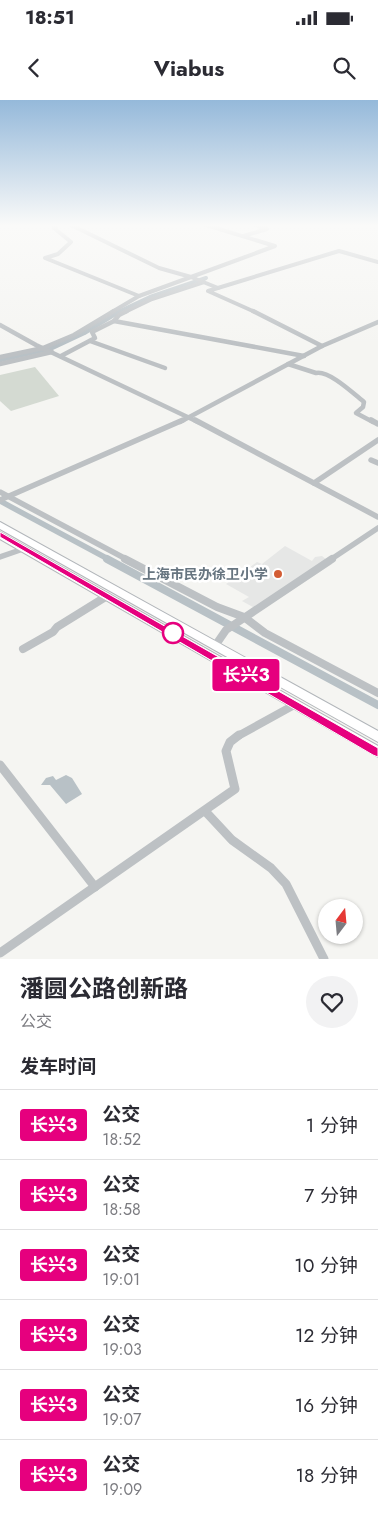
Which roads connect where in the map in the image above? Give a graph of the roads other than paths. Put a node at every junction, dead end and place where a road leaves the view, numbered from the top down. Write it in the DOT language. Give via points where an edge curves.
graph roads {
  1 [pos="63,265"];
  2 [pos="153,265"];
  3 [pos="223,265"];
  4 [pos="294,265"];
  5 [pos="191,277"];
  6 [pos="204,282"];
  7 [pos="218,288"];
  8 [pos="139,296"];
  9 [pos="114,321"];
  10 [pos="378,322"];
  11 [pos="0,325"];
  12 [pos="90,341"];
  13 [pos="322,346"];
  14 [pos="44,348"];
  15 [pos="52,352"];
  16 [pos="61,356"];
  17 [pos="304,356"];
  18 [pos="0,357"];
  19 [pos="0,364"];
  20 [pos="288,364"];
  21 [pos="165,368"];
  22 [pos="190,418"];
  23 [pos="378,424"];
  24 [pos="378,440"];
  25 [pos="371,460"];
  26 [pos="378,463"];
  27 [pos="314,483"];
  28 [pos="0,492"];
  29 [pos="8,496"];
  30 [pos="0,500"];
  31 [pos="378,517"];
  32 [pos="0,525"];
  33 [pos="378,528"];
  34 [pos="0,535"];
  35 [pos="23,549"];
  36 [pos="0,557"];
  37 [pos="107,596"];
  38 [pos="242,619"];
  39 [pos="215,646"];
  40 [pos="23,649"];
  41 [pos="378,693"];
  42 [pos="296,704"];
  43 [pos="378,737"];
  44 [pos="378,752"];
  45 [pos="0,765"];
  46 [pos="205,811"];
  47 [pos="96,887"];
  48 [pos="0,953"];
  49 [pos="324,959"];
  1 -- 8 [label="street"];
  2 -- 5 [label="street"];
  3 -- 5 [label="street"];
  4 -- 7 [label="street"];
  5 -- 6 [label="street"];
  5 -- 8 [label="street"];
  6 -- 7 [label="street"];
  6 -- 9 [label="street" via="152,298 119,315"];
  7 -- 13 [label="street" via="208,291"];
  8 -- 14 [label="street" via="74,335"];
  9 -- 12 [label="street" via="92,332 96,337"];
  9 -- 17 [label="street"];
  10 -- 13 [label="street"];
  11 -- 14 [label="street"];
  12 -- 16 [label="street"];
  12 -- 21 [label="street"];
  13 -- 17 [label="street"];
  14 -- 15 [label="street"];
  14 -- 18 [label="street"];
  15 -- 16 [label="street"];
  15 -- 19 [label="street"];
  16 -- 22 [label="street"];
  17 -- 20 [label="street"];
  20 -- 22 [label="street"];
  20 -- 23 [label="street" via="337,380 364,402 356,413"];
  22 -- 27 [label="street"];
  22 -- 29 [label="street"];
  24 -- 27 [label="street"];
  25 -- 26 [label="street"];
  27 -- 31 [label="street"];
  28 -- 29 [label="street"];
  29 -- 30 [label="street"];
  29 -- 38 [label="street"];
  32 -- 39 [label="main road"];
  33 -- 38 [label="street"];
  34 -- 35 [label="main road"];
  35 -- 36 [label="street"];
  35 -- 37 [label="main road"];
  37 -- 40 [label="street"];
  37 -- 42 [label="main road"];
  38 -- 39 [label="street" via="226,630"];
  38 -- 41 [label="street"];
  39 -- 43 [label="main road"];
  42 -- 44 [label="main road"];
  42 -- 46 [label="street" via="229,744 226,751 235,788"];
  45 -- 47 [label="street"];
  46 -- 47 [label="street"];
  46 -- 49 [label="street" via="232,840 271,868 286,884"];
  47 -- 48 [label="street"];
}
